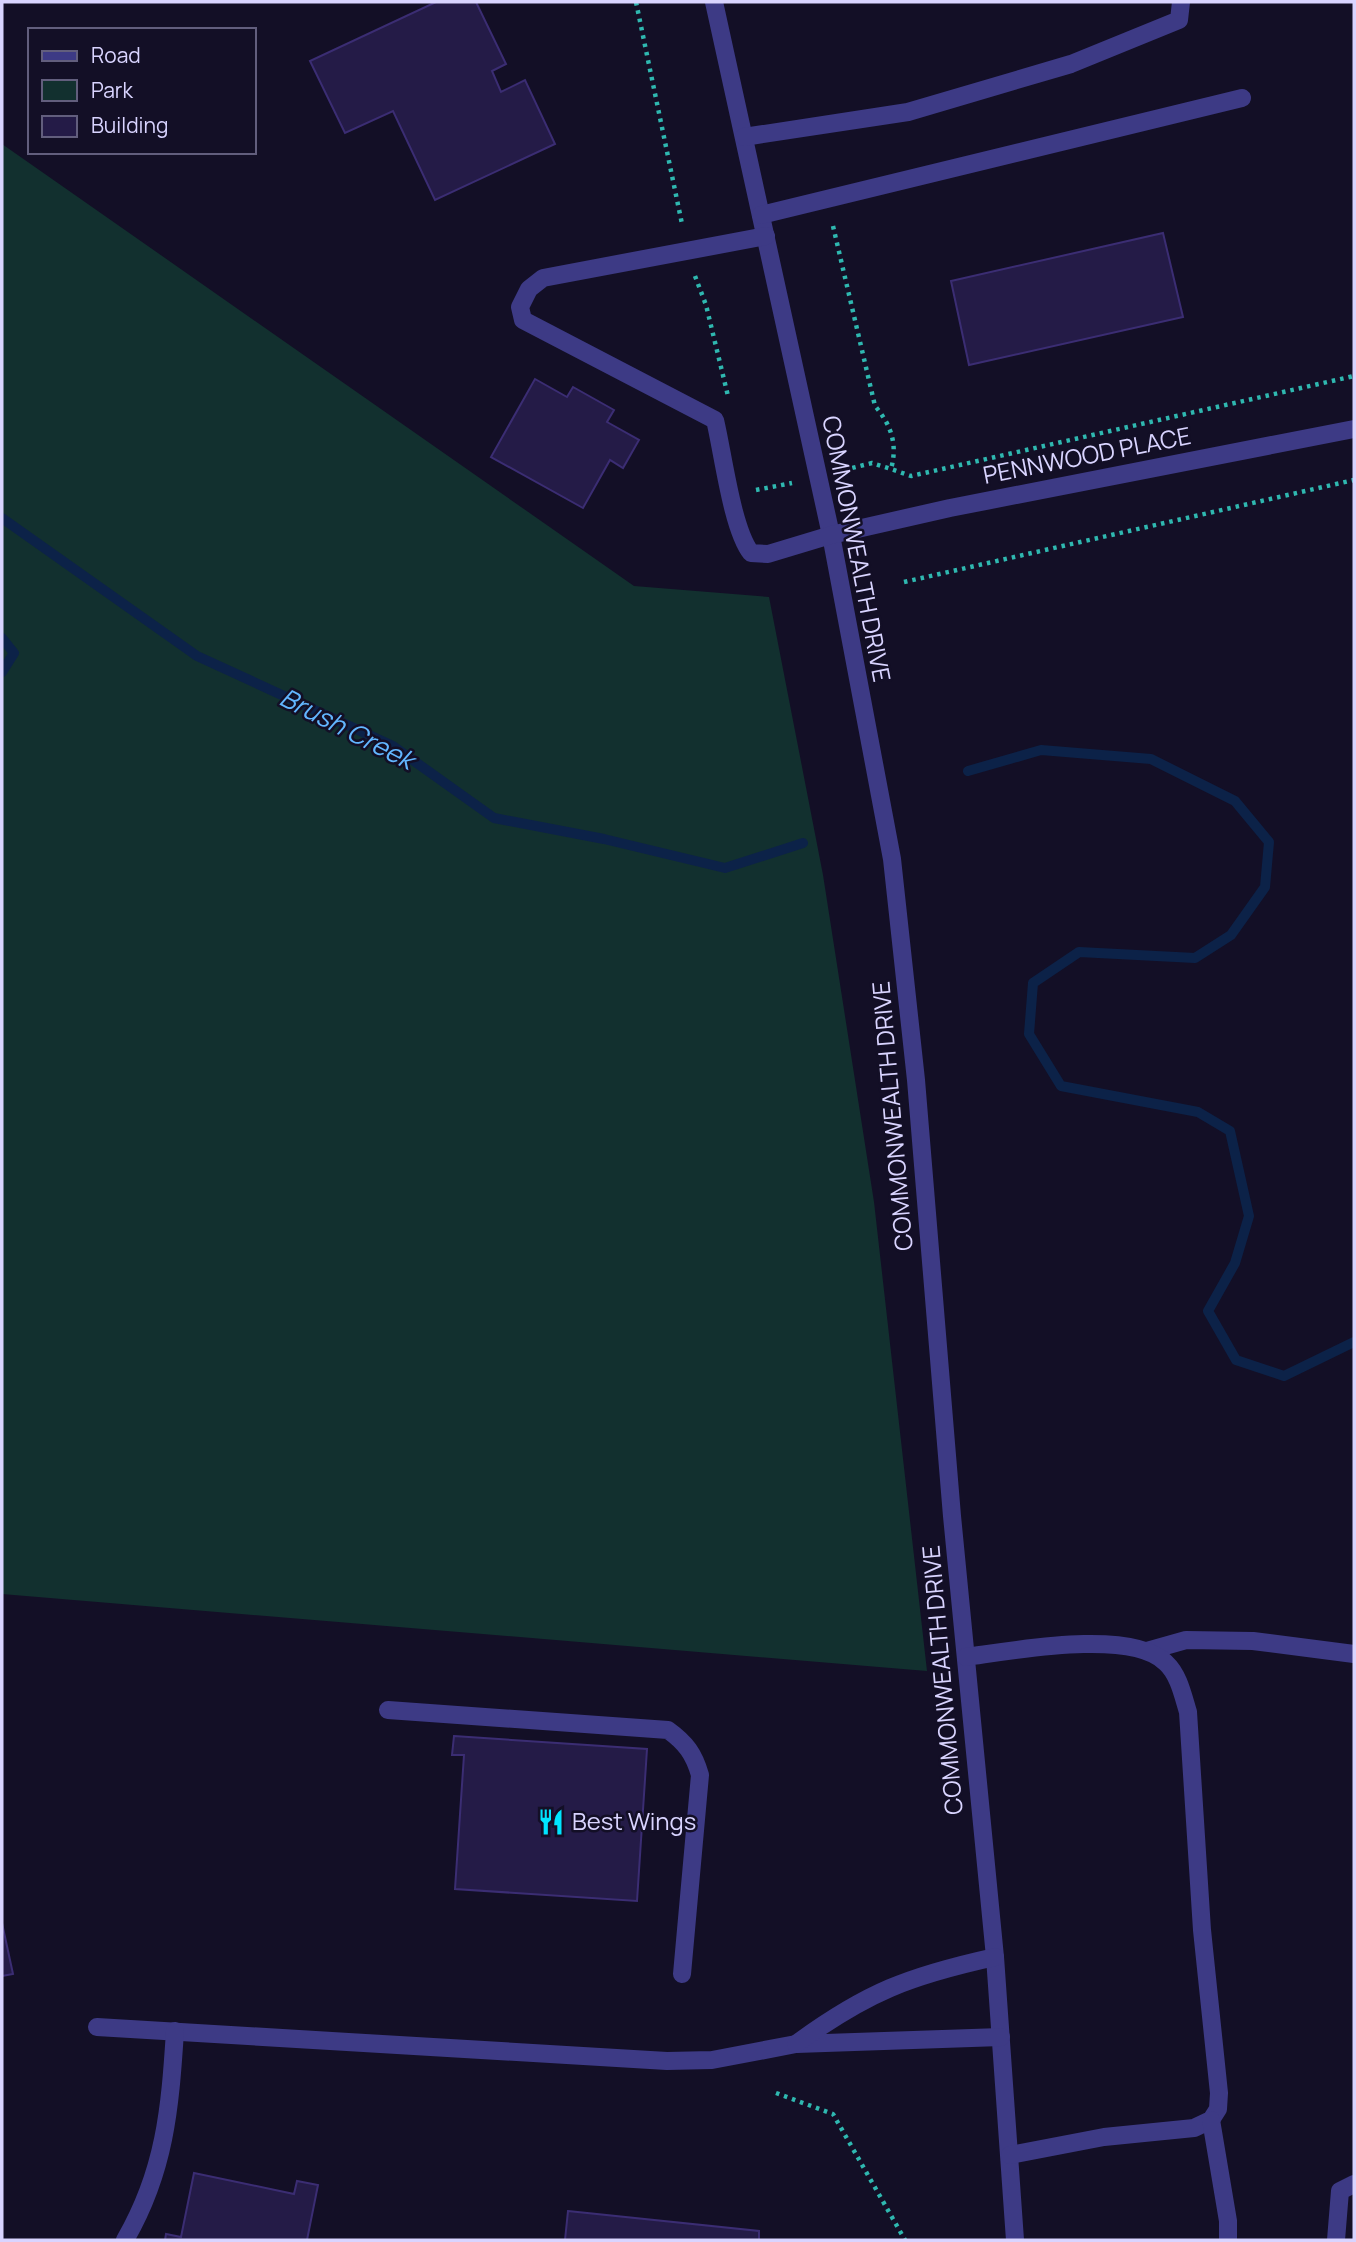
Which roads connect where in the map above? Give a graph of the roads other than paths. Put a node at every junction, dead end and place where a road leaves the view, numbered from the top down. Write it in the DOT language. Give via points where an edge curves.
graph roads {
  1 [pos="714,2"];
  2 [pos="1181,2"];
  3 [pos="1241,98"];
  4 [pos="744,136"];
  5 [pos="761,215"];
  6 [pos="766,236"];
  7 [pos="1354,429"];
  8 [pos="831,535"];
  9 [pos="1147,1651"];
  10 [pos="1354,1654"];
  11 [pos="965,1657"];
  12 [pos="388,1710"];
  13 [pos="995,1957"];
  14 [pos="682,1974"];
  15 [pos="96,2026"];
  16 [pos="176,2031"];
  17 [pos="1001,2037"];
  18 [pos="796,2044"];
  19 [pos="1211,2120"];
  20 [pos="1010,2155"];
  21 [pos="1347,2188"];
  22 [pos="125,2240"];
  23 [pos="1015,2240"];
  24 [pos="1228,2240"];
  25 [pos="1336,2240"];
  1 -- 4 [label="street, COMMONWEALTH DRIVE"];
  2 -- 4 [label="street" via="1179,20 1071,64 908,112"];
  3 -- 5 [label="street"];
  4 -- 5 [label="street, COMMONWEALTH DRIVE"];
  5 -- 6 [label="street, COMMONWEALTH DRIVE"];
  6 -- 8 [label="street, COMMONWEALTH DRIVE"];
  6 -- 8 [label="street, PENNWOOD PLACE" via="543,278 529,289 520,307 523,320 715,420 751,554 768,554"];
  7 -- 8 [label="street, PENNWOOD PLACE"];
  8 -- 11 [label="street, COMMONWEALTH DRIVE" via="892,859 916,1080"];
  9 -- 10 [label="street" via="1186,1640 1253,1641"];
  9 -- 11 [label="street" via="1088,1643"];
  9 -- 19 [label="street" via="1166,1662 1180,1684 1188,1712 1202,1930 1219,2094"];
  11 -- 13 [label="street, COMMONWEALTH DRIVE"];
  12 -- 14 [label="street" via="668,1730 684,1742 700,1775"];
  13 -- 17 [label="street, COMMONWEALTH DRIVE"];
  13 -- 18 [label="street" via="904,1980 837,2014"];
  15 -- 16 [label="street"];
  16 -- 18 [label="street" via="667,2062 712,2060"];
  16 -- 22 [label="street" via="160,2164"];
  17 -- 18 [label="street"];
  17 -- 20 [label="street, COMMONWEALTH DRIVE"];
  19 -- 20 [label="street" via="1172,2132 1104,2137"];
  19 -- 24 [label="street"];
  20 -- 23 [label="street, COMMONWEALTH DRIVE"];
  21 -- 25 [label="street"];
}
